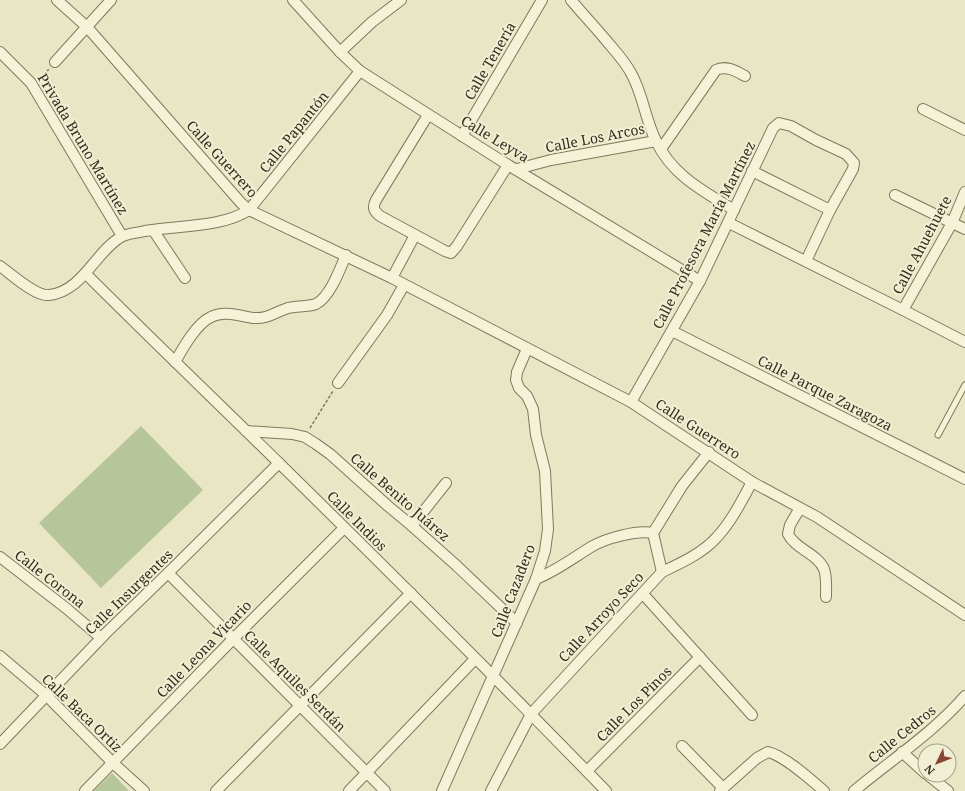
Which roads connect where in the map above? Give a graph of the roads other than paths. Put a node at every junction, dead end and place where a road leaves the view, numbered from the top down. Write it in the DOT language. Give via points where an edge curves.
graph roads {
  1 [pos="56,0"];
  2 [pos="111,0"];
  3 [pos="293,0"];
  4 [pos="401,0"];
  5 [pos="542,0"];
  6 [pos="571,0"];
  7 [pos="86,27"];
  8 [pos="0,52"];
  9 [pos="340,52"];
  10 [pos="55,62"];
  11 [pos="360,71"];
  12 [pos="745,76"];
  13 [pos="923,109"];
  14 [pos="428,115"];
  15 [pos="965,130"];
  16 [pos="462,136"];
  17 [pos="658,145"];
  18 [pos="512,167"];
  19 [pos="752,171"];
  20 [pos="965,192"];
  21 [pos="895,195"];
  22 [pos="249,210"];
  23 [pos="734,210"];
  24 [pos="830,210"];
  25 [pos="728,223"];
  26 [pos="952,223"];
  27 [pos="965,229"];
  28 [pos="152,230"];
  29 [pos="415,235"];
  30 [pos="122,236"];
  31 [pos="346,255"];
  32 [pos="806,261"];
  33 [pos="0,266"];
  34 [pos="86,274"];
  35 [pos="186,278"];
  36 [pos="392,278"];
  37 [pos="700,281"];
  38 [pos="404,285"];
  39 [pos="903,310"];
  40 [pos="672,331"];
  41 [pos="965,342"];
  42 [pos="527,349"];
  43 [pos="175,362"];
  44 [pos="338,383"];
  45 [pos="965,385"];
  46 [pos="631,402"];
  47 [pos="246,431"];
  48 [pos="938,435"];
  49 [pos="709,452"];
  50 [pos="279,463"];
  51 [pos="965,479"];
  52 [pos="752,482"];
  53 [pos="446,483"];
  54 [pos="800,508"];
  55 [pos="412,526"];
  56 [pos="344,528"];
  57 [pos="654,533"];
  58 [pos="0,557"];
  59 [pos="662,572"];
  60 [pos="168,573"];
  61 [pos="536,579"];
  62 [pos="411,594"];
  63 [pos="642,594"];
  64 [pos="826,597"];
  65 [pos="965,615"];
  66 [pos="517,623"];
  67 [pos="102,638"];
  68 [pos="233,639"];
  69 [pos="0,656"];
  70 [pos="700,657"];
  71 [pos="475,659"];
  72 [pos="494,676"];
  73 [pos="46,695"];
  74 [pos="965,696"];
  75 [pos="300,707"];
  76 [pos="531,714"];
  77 [pos="752,715"];
  78 [pos="0,744"];
  79 [pos="682,746"];
  80 [pos="902,752"];
  81 [pos="113,763"];
  82 [pos="917,765"];
  83 [pos="587,771"];
  84 [pos="367,773"];
  85 [pos="938,783"];
  86 [pos="602,787"];
  87 [pos="722,790"];
  88 [pos="85,791"];
  89 [pos="144,791"];
  90 [pos="216,791"];
  91 [pos="349,791"];
  92 [pos="385,791"];
  93 [pos="442,791"];
  94 [pos="491,791"];
  95 [pos="591,791"];
  96 [pos="824,791"];
  97 [pos="854,791"];
  98 [pos="948,791"];
  1 -- 7 [label="street, Calle Guerrero"];
  2 -- 7 [label="street"];
  3 -- 9 [label="street, Calle Leyva"];
  4 -- 9 [label="street" via="372,22"];
  5 -- 16 [label="street, Calle Tenería"];
  6 -- 17 [label="street" via="631,72"];
  7 -- 10 [label="street"];
  7 -- 22 [label="street, Calle Guerrero"];
  8 -- 30 [label="street, Privada Bruno Martínez" via="33,86"];
  9 -- 11 [label="street, Calle Leyva"];
  11 -- 14 [label="street, Calle Leyva"];
  11 -- 22 [label="street, Calle Papantón"];
  12 -- 17 [label="street" via="728,68 716,70"];
  13 -- 15 [label="street"];
  14 -- 16 [label="street, Calle Leyva"];
  14 -- 29 [label="street" via="373,208 380,216"];
  16 -- 18 [label="street, Calle Leyva"];
  17 -- 18 [label="street, Calle Los Arcos"];
  17 -- 23 [label="street" via="667,161 680,174"];
  18 -- 29 [label="street" via="453,252 445,251"];
  18 -- 37 [label="street, Calle Leyva"];
  19 -- 23 [label="street, Calle Profesora María Martínez"];
  19 -- 24 [label="street"];
  19 -- 24 [label="street, Calle Profesora María Martínez" via="773,128 779,123 791,126 846,154 854,163"];
  20 -- 26 [label="street, Calle Ahuehuete"];
  21 -- 26 [label="street"];
  22 -- 28 [label="street" via="236,217 209,223"];
  22 -- 31 [label="street, Calle Guerrero"];
  23 -- 25 [label="street, Calle Profesora María Martínez"];
  24 -- 32 [label="street"];
  25 -- 32 [label="street"];
  25 -- 37 [label="street, Calle Profesora María Martínez"];
  26 -- 27 [label="street"];
  26 -- 39 [label="street, Calle Ahuehuete"];
  28 -- 30 [label="street"];
  28 -- 35 [label="street"];
  29 -- 36 [label="street"];
  30 -- 34 [label="street"];
  31 -- 36 [label="street, Calle Guerrero"];
  31 -- 43 [label="street" via="325,296 316,303 288,308 263,318 224,314 212,317 202,323"];
  32 -- 39 [label="street"];
  33 -- 34 [label="street" via="35,291 48,296 69,287"];
  34 -- 43 [label="street, Calle Indios"];
  36 -- 38 [label="street, Calle Guerrero"];
  37 -- 40 [label="street, Calle Profesora María Martínez"];
  38 -- 42 [label="street, Calle Guerrero"];
  38 -- 44 [label="street" via="387,314"];
  39 -- 41 [label="street"];
  40 -- 46 [label="street, Calle Profesora María Martínez"];
  40 -- 51 [label="street, Calle Parque Zaragoza"];
  42 -- 46 [label="street, Calle Guerrero"];
  42 -- 61 [label="street, Calle Cazadero" via="516,380 533,409 545,471 548,529 545,552"];
  43 -- 47 [label="street, Calle Indios"];
  45 -- 48 [label="lane"];
  46 -- 49 [label="street, Calle Guerrero"];
  47 -- 50 [label="street, Calle Indios"];
  47 -- 55 [label="street, Calle Benito Juárez" via="305,437 330,454"];
  49 -- 52 [label="street, Calle Guerrero"];
  49 -- 57 [label="street" via="682,486"];
  50 -- 56 [label="street, Calle Indios"];
  50 -- 60 [label="street, Calle Insurgentes"];
  52 -- 54 [label="street, Calle Guerrero"];
  52 -- 59 [label="street, Calle Arroyo Seco" via="716,538 690,558"];
  53 -- 55 [label="street"];
  54 -- 64 [label="street" via="788,534 822,567"];
  54 -- 65 [label="street, Calle Guerrero"];
  55 -- 66 [label="street, Calle Benito Juárez"];
  56 -- 62 [label="street, Calle Indios"];
  56 -- 68 [label="street, Calle Leona Vicario"];
  57 -- 59 [label="street"];
  57 -- 61 [label="street" via="630,534 598,544 553,572"];
  58 -- 67 [label="street, Calle Corona"];
  59 -- 63 [label="street, Calle Arroyo Seco"];
  60 -- 67 [label="street, Calle Insurgentes"];
  60 -- 68 [label="street, Calle Aquiles Serdán"];
  61 -- 66 [label="street, Calle Cazadero"];
  62 -- 71 [label="street, Calle Indios"];
  62 -- 75 [label="street"];
  63 -- 70 [label="street"];
  63 -- 76 [label="street, Calle Arroyo Seco"];
  66 -- 72 [label="street, Calle Cazadero"];
  67 -- 73 [label="street, Calle Insurgentes"];
  68 -- 75 [label="street, Calle Aquiles Serdán"];
  68 -- 81 [label="street, Calle Leona Vicario"];
  69 -- 73 [label="street, Calle Baca Ortiz"];
  70 -- 77 [label="street"];
  70 -- 83 [label="street, Calle Los Pinos"];
  71 -- 72 [label="street, Calle Indios"];
  71 -- 84 [label="street"];
  72 -- 76 [label="street, Calle Indios"];
  72 -- 93 [label="street, Calle Cazadero"];
  73 -- 78 [label="street, Calle Insurgentes"];
  73 -- 81 [label="street, Calle Baca Ortiz"];
  74 -- 80 [label="street, Calle Cedros" via="952,712"];
  75 -- 84 [label="street, Calle Aquiles Serdán"];
  75 -- 90 [label="street"];
  76 -- 83 [label="street, Calle Indios"];
  76 -- 94 [label="street, Calle Arroyo Seco"];
  79 -- 87 [label="street"];
  80 -- 82 [label="street"];
  80 -- 97 [label="street, Calle Cedros"];
  81 -- 88 [label="street, Calle Leona Vicario"];
  81 -- 89 [label="street, Calle Baca Ortiz"];
  83 -- 86 [label="street, Calle Indios"];
  84 -- 91 [label="street"];
  84 -- 92 [label="street, Calle Aquiles Serdán"];
  85 -- 98 [label="street"];
  86 -- 95 [label="street"];
  87 -- 96 [label="street" via="757,758 770,752 792,765"];
}
